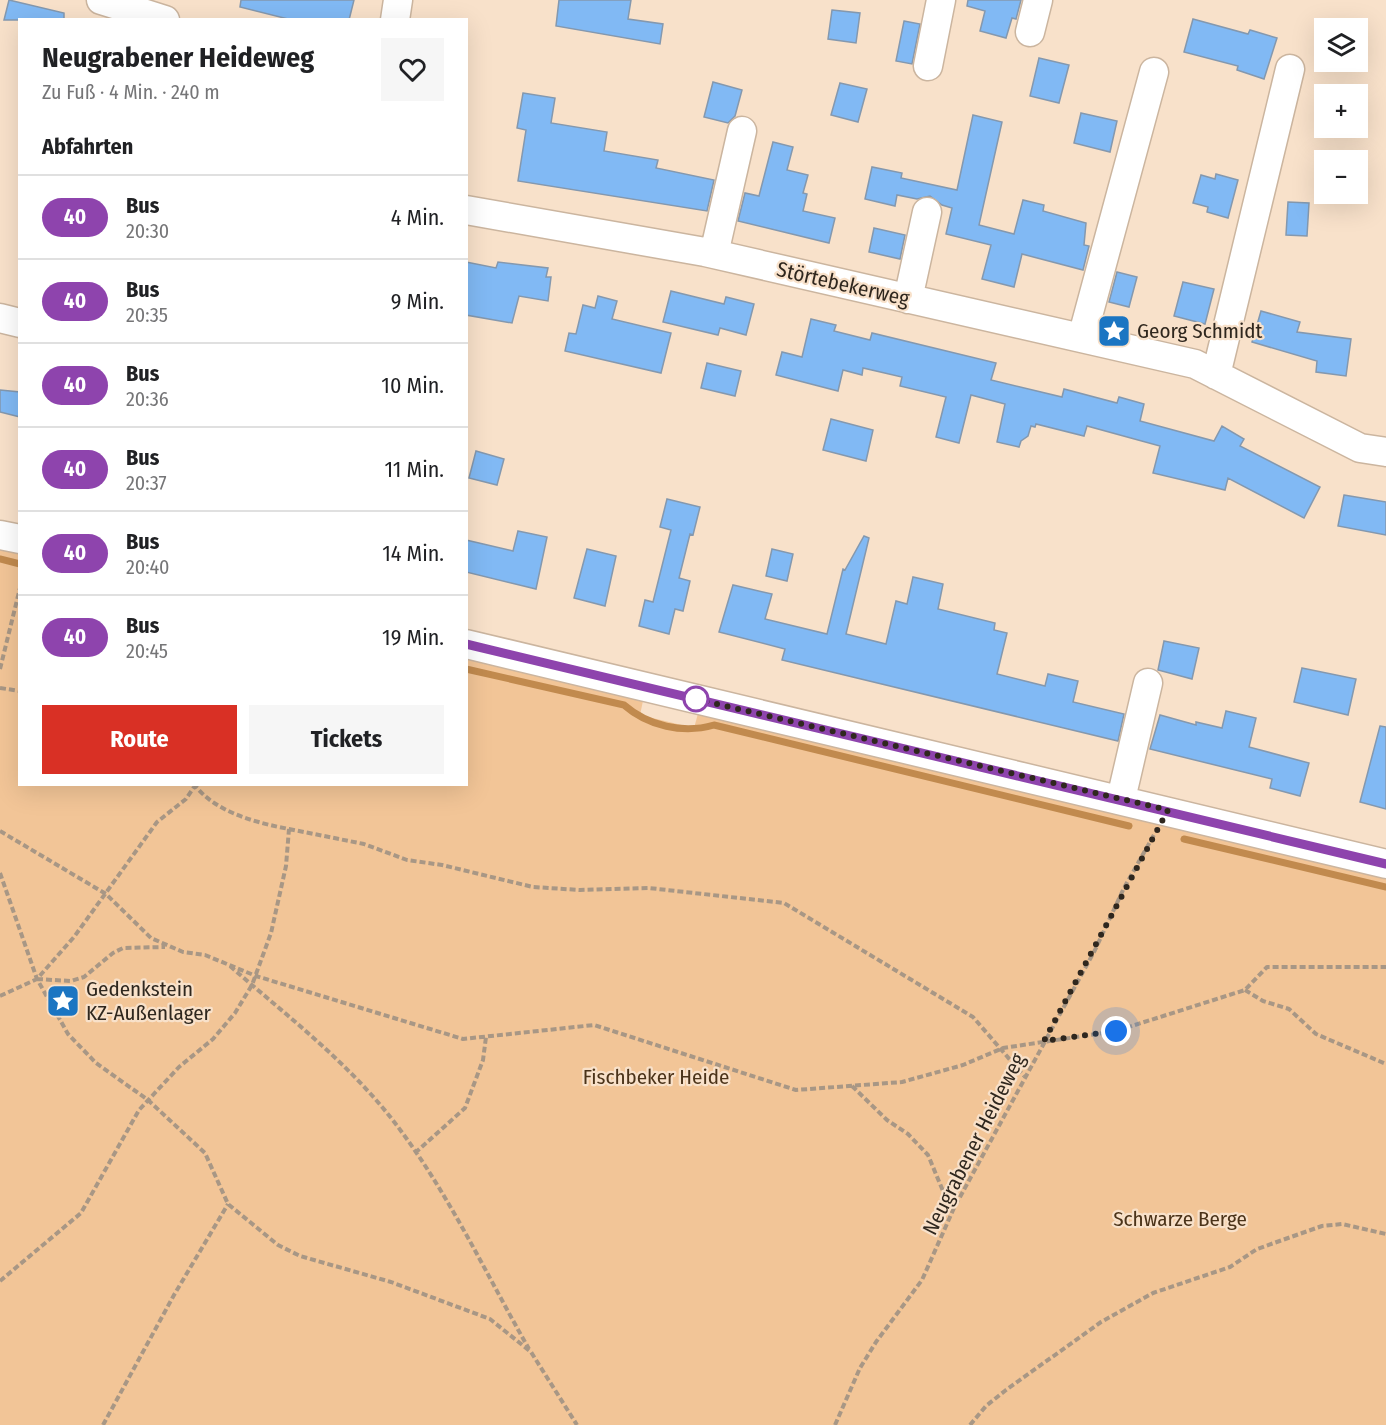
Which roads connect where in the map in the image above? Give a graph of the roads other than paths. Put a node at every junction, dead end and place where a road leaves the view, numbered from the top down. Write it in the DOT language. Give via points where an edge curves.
graph roads {
  1 [pos="101,0"];
  2 [pos="398,0"];
  3 [pos="941,0"];
  4 [pos="1038,0"];
  5 [pos="159,18"];
  6 [pos="395,18"];
  7 [pos="1030,32"];
  8 [pos="928,66"];
  9 [pos="1290,69"];
  10 [pos="1154,72"];
  11 [pos="742,131"];
  12 [pos="468,210"];
  13 [pos="927,212"];
  14 [pos="714,254"];
  15 [pos="908,299"];
  16 [pos="0,318"];
  17 [pos="18,322"];
  18 [pos="1082,339"];
  19 [pos="1216,375"];
  20 [pos="1386,452"];
  21 [pos="0,535"];
  22 [pos="18,539"];
  23 [pos="468,644"];
  24 [pos="1148,683"];
  25 [pos="1121,799"];
  26 [pos="1386,864"];
  1 -- 5 [label="street"];
  2 -- 6 [label="street"];
  3 -- 8 [label="street"];
  4 -- 7 [label="street"];
  9 -- 19 [label="street"];
  10 -- 18 [label="street"];
  11 -- 14 [label="street"];
  12 -- 14 [label="street, Störtebekerweg"];
  13 -- 15 [label="street"];
  14 -- 15 [label="street, Störtebekerweg"];
  15 -- 18 [label="street, Störtebekerweg"];
  16 -- 17 [label="street"];
  18 -- 19 [label="street, Störtebekerweg" via="1195,364"];
  19 -- 20 [label="street, Störtebekerweg" via="1360,448"];
  21 -- 22 [label="street"];
  23 -- 25 [label="street"];
  24 -- 25 [label="street"];
  25 -- 26 [label="street"];
}
